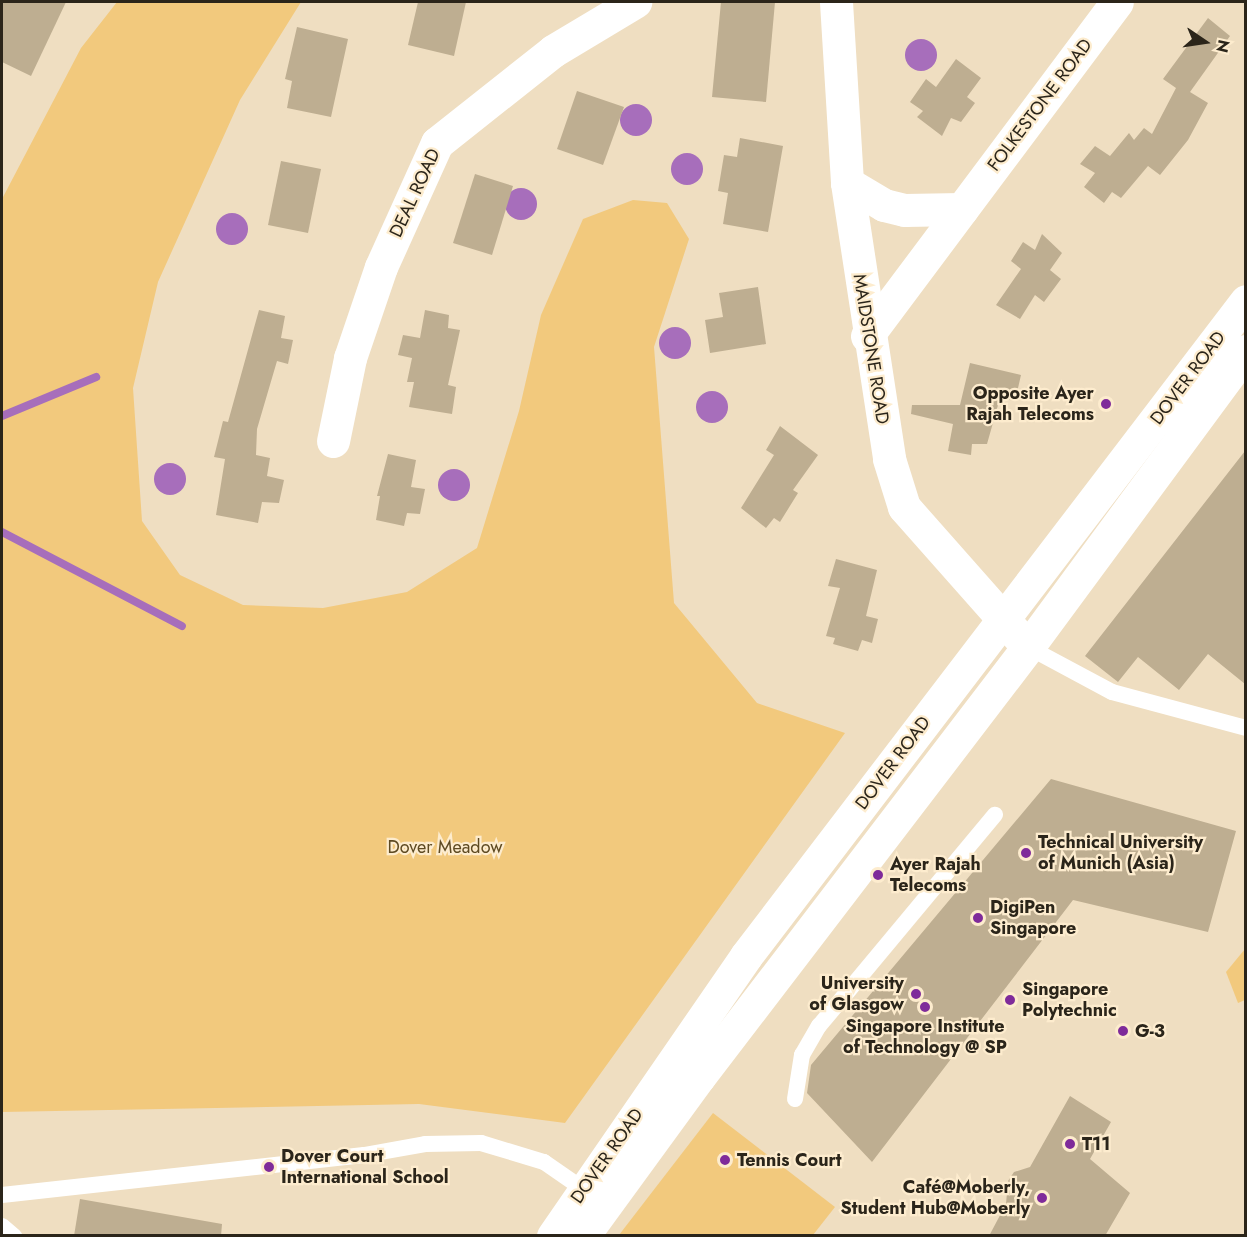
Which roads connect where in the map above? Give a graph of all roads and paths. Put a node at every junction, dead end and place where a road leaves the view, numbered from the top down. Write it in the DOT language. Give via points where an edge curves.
graph roads {
  1 [pos="635,2"];
  2 [pos="836,2"];
  3 [pos="1117,2"];
  4 [pos="847,183"];
  5 [pos="962,209"];
  6 [pos="1245,301"];
  7 [pos="867,336"];
  8 [pos="1232,366"];
  9 [pos="333,441"];
  10 [pos="1001,621"];
  11 [pos="1028,647"];
  12 [pos="1245,728"];
  13 [pos="995,815"];
  14 [pos="795,1099"];
  15 [pos="583,1189"];
  16 [pos="2,1196"];
  17 [pos="2,1226"];
  18 [pos="586,1231"];
  19 [pos="14,1236"];
  20 [pos="553,1236"];
  1 -- 9 [label="street, DEAL ROAD" via="553,51 437,143 381,267 350,358"];
  2 -- 4 [label="street, MAIDSTONE ROAD"];
  3 -- 5 [label="street, FOLKESTONE ROAD"];
  4 -- 5 [label="street" via="884,205 904,210"];
  4 -- 7 [label="street, MAIDSTONE ROAD"];
  5 -- 7 [label="street, FOLKESTONE ROAD"];
  6 -- 8 [label="street, DOVER ROAD"];
  7 -- 10 [label="street, MAIDSTONE ROAD" via="889,459 904,507"];
  8 -- 10 [label="street, DOVER ROAD"];
  8 -- 11 [label="street, DOVER ROAD"];
  10 -- 11 [label="street, MAIDSTONE ROAD"];
  10 -- 15 [label="street, DOVER ROAD" via="746,956"];
  11 -- 12 [label="lane" via="1112,692"];
  11 -- 18 [label="street, DOVER ROAD"];
  13 -- 14 [label="lane" via="819,1026 802,1055"];
  15 -- 16 [label="lane" via="544,1162 481,1143 425,1144 364,1155"];
  15 -- 18 [label="lane"];
  15 -- 20 [label="street, DOVER ROAD"];
  17 -- 19 [label="lane"];
}
